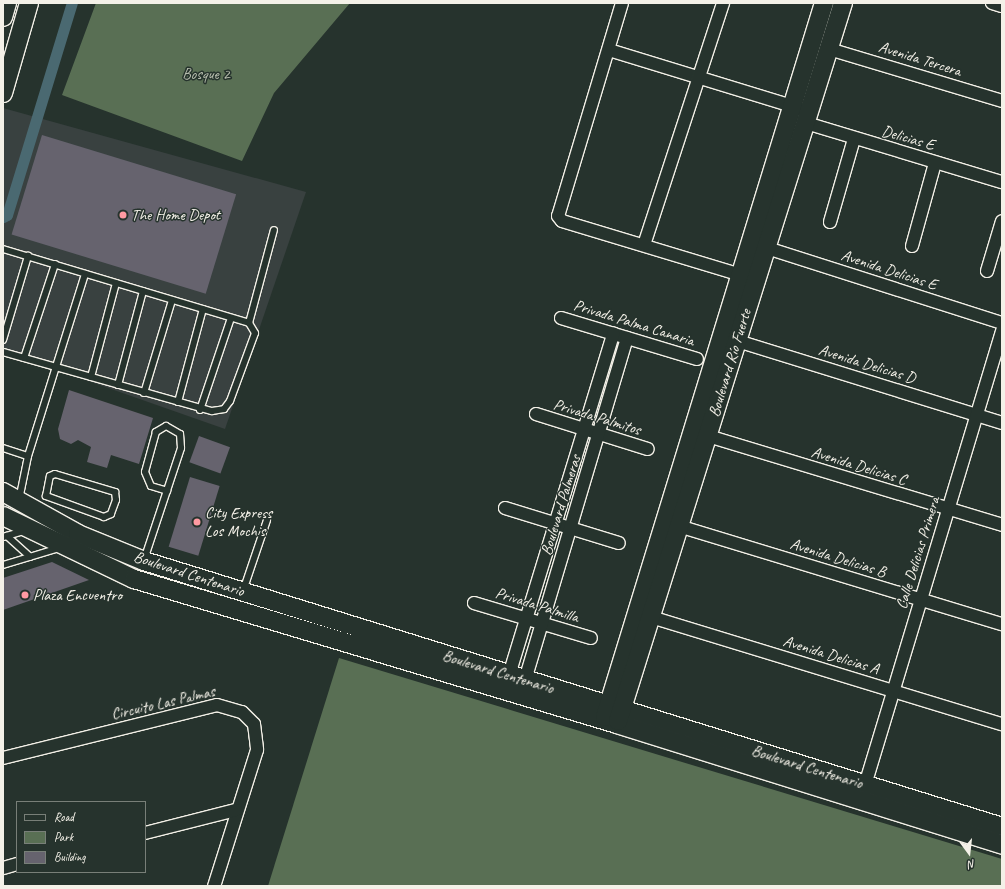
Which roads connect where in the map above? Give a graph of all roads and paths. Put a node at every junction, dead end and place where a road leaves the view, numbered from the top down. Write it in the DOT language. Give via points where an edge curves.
graph roads {
  1 [pos="7,3"];
  2 [pos="29,3"];
  3 [pos="622,3"];
  4 [pos="723,3"];
  5 [pos="824,3"];
  6 [pos="843,3"];
  7 [pos="992,3"];
  8 [pos="1002,6"];
  9 [pos="3,17"];
  10 [pos="829,49"];
  11 [pos="608,50"];
  12 [pos="699,77"];
  13 [pos="3,93"];
  14 [pos="1002,101"];
  15 [pos="793,105"];
  16 [pos="807,118"];
  17 [pos="854,139"];
  18 [pos="935,163"];
  19 [pos="1002,182"];
  20 [pos="1002,221"];
  21 [pos="830,222"];
  22 [pos="274,230"];
  23 [pos="644,245"];
  24 [pos="912,246"];
  25 [pos="767,248"];
  26 [pos="3,249"];
  27 [pos="28,256"];
  28 [pos="55,264"];
  29 [pos="987,271"];
  30 [pos="85,274"];
  31 [pos="741,275"];
  32 [pos="116,283"];
  33 [pos="143,291"];
  34 [pos="172,300"];
  35 [pos="203,309"];
  36 [pos="231,318"];
  37 [pos="561,318"];
  38 [pos="1002,322"];
  39 [pos="249,323"];
  40 [pos="1002,330"];
  41 [pos="613,334"];
  42 [pos="627,338"];
  43 [pos="730,339"];
  44 [pos="3,340"];
  45 [pos="3,352"];
  46 [pos="24,358"];
  47 [pos="697,359"];
  48 [pos="57,367"];
  49 [pos="91,377"];
  50 [pos="118,385"];
  51 [pos="144,393"];
  52 [pos="178,402"];
  53 [pos="200,410"];
  54 [pos="536,414"];
  55 [pos="976,415"];
  56 [pos="1002,422"];
  57 [pos="584,429"];
  58 [pos="599,434"];
  59 [pos="708,436"];
  60 [pos="3,448"];
  61 [pos="648,449"];
  62 [pos="28,456"];
  63 [pos="167,491"];
  64 [pos="3,492"];
  65 [pos="48,498"];
  66 [pos="18,503"];
  67 [pos="505,508"];
  68 [pos="948,510"];
  69 [pos="3,516"];
  70 [pos="44,518"];
  71 [pos="267,520"];
  72 [pos="555,524"];
  73 [pos="672,525"];
  74 [pos="1002,525"];
  75 [pos="570,528"];
  76 [pos="28,530"];
  77 [pos="5,537"];
  78 [pos="619,543"];
  79 [pos="62,547"];
  80 [pos="30,557"];
  81 [pos="144,561"];
  82 [pos="3,565"];
  83 [pos="246,593"];
  84 [pos="921,600"];
  85 [pos="474,603"];
  86 [pos="239,611"];
  87 [pos="651,617"];
  88 [pos="526,619"];
  89 [pos="542,623"];
  90 [pos="1002,624"];
  91 [pos="591,638"];
  92 [pos="517,678"];
  93 [pos="893,690"];
  94 [pos="613,715"];
  95 [pos="1002,724"];
  96 [pos="3,758"];
  97 [pos="865,785"];
  98 [pos="236,810"];
  99 [pos="1002,827"];
  100 [pos="146,833"];
  101 [pos="1002,845"];
  102 [pos="16,864"];
  103 [pos="3,868"];
  104 [pos="214,886"];
  1 -- 9 [label="main road"];
  2 -- 13 [label="main road"];
  3 -- 11 [label="street"];
  4 -- 12 [label="street"];
  5 -- 15 [label="main road, Boulevard Río Fuerte"];
  6 -- 10 [label="main road, Boulevard Río Fuerte"];
  7 -- 8 [label="street"];
  10 -- 14 [label="street, Avenida Tercera"];
  10 -- 16 [label="main road, Boulevard Río Fuerte"];
  11 -- 12 [label="street, Delicias E"];
  11 -- 23 [label="street" via="558,216 562,221"];
  12 -- 15 [label="street, Delicias E"];
  12 -- 23 [label="street"];
  15 -- 16 [label="street, Delicias E"];
  15 -- 31 [label="main road, Boulevard Río Fuerte"];
  16 -- 17 [label="street, Delicias E"];
  16 -- 25 [label="main road, Boulevard Río Fuerte"];
  17 -- 18 [label="street, Delicias E"];
  17 -- 21 [label="street"];
  18 -- 19 [label="street, Delicias E"];
  18 -- 24 [label="street"];
  20 -- 29 [label="street"];
  22 -- 39 [label="lane"];
  23 -- 31 [label="street"];
  25 -- 38 [label="street, Avenida Delicias E"];
  25 -- 43 [label="main road, Boulevard Río Fuerte"];
  26 -- 27 [label="lane"];
  27 -- 28 [label="lane"];
  27 -- 44 [label="lane"];
  28 -- 30 [label="lane"];
  28 -- 46 [label="lane"];
  30 -- 32 [label="lane"];
  30 -- 48 [label="lane"];
  31 -- 43 [label="main road, Boulevard Río Fuerte"];
  32 -- 33 [label="lane"];
  32 -- 49 [label="lane"];
  33 -- 34 [label="lane"];
  33 -- 50 [label="lane"];
  34 -- 35 [label="lane"];
  34 -- 51 [label="lane"];
  35 -- 36 [label="lane"];
  35 -- 52 [label="lane"];
  36 -- 39 [label="lane"];
  36 -- 53 [label="lane"];
  37 -- 41 [label="street, Privada Palma Canaria"];
  39 -- 53 [label="lane" via="255,333 230,401 220,410"];
  40 -- 55 [label="street, Calle Delicias Primera"];
  41 -- 42 [label="street, Privada Palma Canaria"];
  41 -- 57 [label="street, Boulevard Palmeras"];
  42 -- 47 [label="street, Privada Palma Canaria"];
  42 -- 58 [label="street, Boulevard Palmeras"];
  43 -- 55 [label="street, Avenida Delicias D"];
  43 -- 59 [label="main road, Boulevard Río Fuerte"];
  43 -- 73 [label="main road, Boulevard Río Fuerte"];
  45 -- 46 [label="lane"];
  46 -- 48 [label="lane"];
  48 -- 49 [label="lane"];
  48 -- 62 [label="lane"];
  49 -- 50 [label="lane"];
  50 -- 51 [label="lane"];
  51 -- 52 [label="lane"];
  52 -- 53 [label="lane"];
  54 -- 57 [label="street, Privada Palmitos"];
  55 -- 56 [label="street, Avenida Delicias D"];
  55 -- 68 [label="street, Calle Delicias Primera"];
  57 -- 58 [label="street, Privada Palmitos"];
  57 -- 72 [label="street, Boulevard Palmeras"];
  58 -- 61 [label="street, Privada Palmitos"];
  58 -- 75 [label="street, Boulevard Palmeras"];
  59 -- 68 [label="street, Avenida Delicias C"];
  59 -- 73 [label="main road, Boulevard Río Fuerte"];
  60 -- 62 [label="lane"];
  62 -- 66 [label="lane"];
  63 -- 63 [label="lane" via="151,486 145,472 156,432 166,426 177,430 182,440"];
  63 -- 81 [label="lane"];
  64 -- 66 [label="main road, Boulevard Centenario"];
  65 -- 65 [label="lane" via="106,517 116,500 109,488 54,474 50,476 44,492"];
  65 -- 70 [label="lane"];
  66 -- 70 [label="main road, Boulevard Centenario"];
  67 -- 72 [label="street"];
  68 -- 74 [label="street, Avenida Delicias C"];
  68 -- 84 [label="street, Calle Delicias Primera"];
  69 -- 76 [label="main road, Boulevard Centenario"];
  70 -- 81 [label="main road, Boulevard Centenario"];
  71 -- 83 [label="lane"];
  72 -- 75 [label="street"];
  72 -- 88 [label="street, Boulevard Palmeras"];
  73 -- 84 [label="street, Avenida Delicias B"];
  73 -- 87 [label="main road, Boulevard Río Fuerte"];
  73 -- 94 [label="main road, Boulevard Río Fuerte"];
  75 -- 78 [label="street"];
  75 -- 89 [label="street, Boulevard Palmeras"];
  76 -- 77 [label="lane"];
  76 -- 79 [label="main road, Boulevard Centenario"];
  77 -- 80 [label="lane"];
  79 -- 80 [label="lane"];
  79 -- 86 [label="main road, Boulevard Centenario" via="134,578"];
  80 -- 82 [label="lane"];
  81 -- 83 [label="main road, Boulevard Centenario"];
  83 -- 86 [label="main road"];
  83 -- 92 [label="main road, Boulevard Centenario"];
  84 -- 90 [label="street, Avenida Delicias B"];
  84 -- 93 [label="street, Calle Delicias Primera"];
  85 -- 88 [label="street, Privada Palmilla"];
  86 -- 94 [label="main road, Boulevard Centenario"];
  87 -- 93 [label="street, Avenida Delicias A"];
  87 -- 94 [label="main road, Boulevard Río Fuerte"];
  88 -- 89 [label="street, Privada Palmilla"];
  88 -- 92 [label="street, Boulevard Palmeras"];
  89 -- 91 [label="street, Privada Palmilla"];
  89 -- 92 [label="street, Boulevard Palmeras"];
  92 -- 94 [label="main road, Boulevard Centenario"];
  93 -- 95 [label="street, Avenida Delicias A"];
  93 -- 97 [label="street, Calle Delicias Primera"];
  94 -- 97 [label="main road, Boulevard Centenario"];
  94 -- 101 [label="main road, Boulevard Centenario"];
  96 -- 98 [label="street, Circuito Las Palmas" via="225,705 251,719 258,744"];
  97 -- 99 [label="main road, Boulevard Centenario"];
  98 -- 100 [label="street"];
  98 -- 104 [label="street, Circuito Las Palmas"];
  102 -- 103 [label="street"];
}
